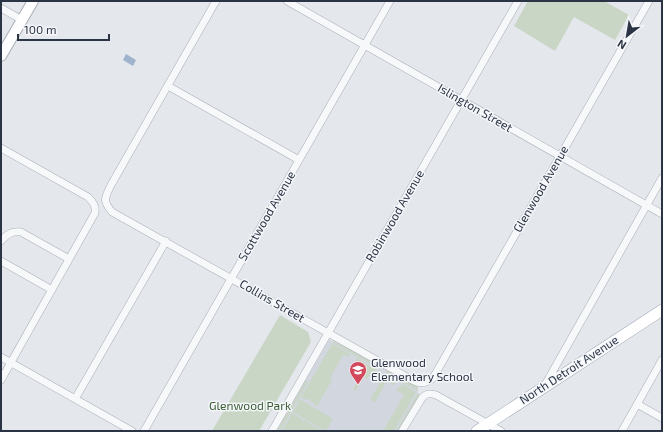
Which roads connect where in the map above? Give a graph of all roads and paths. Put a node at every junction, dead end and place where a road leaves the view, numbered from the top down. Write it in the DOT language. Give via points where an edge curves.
graph roads {
  1 [pos="33,1"];
  2 [pos="216,1"];
  3 [pos="287,1"];
  4 [pos="390,1"];
  5 [pos="518,1"];
  6 [pos="649,1"];
  7 [pos="1,8"];
  8 [pos="22,20"];
  9 [pos="365,45"];
  10 [pos="1,56"];
  11 [pos="168,86"];
  12 [pos="462,100"];
  13 [pos="1,148"];
  14 [pos="560,156"];
  15 [pos="299,160"];
  16 [pos="662,178"];
  17 [pos="647,205"];
  18 [pos="662,214"];
  19 [pos="1,241"];
  20 [pos="166,242"];
  21 [pos="69,259"];
  22 [pos="1,261"];
  23 [pos="232,278"];
  24 [pos="52,290"];
  25 [pos="660,313"];
  26 [pos="328,333"];
  27 [pos="1,357"];
  28 [pos="662,360"];
  29 [pos="11,363"];
  30 [pos="433,378"];
  31 [pos="1,380"];
  32 [pos="544,387"];
  33 [pos="75,399"];
  34 [pos="637,404"];
  35 [pos="662,418"];
  36 [pos="488,424"];
  37 [pos="132,431"];
  38 [pos="144,431"];
  39 [pos="272,431"];
  40 [pos="402,431"];
  41 [pos="477,431"];
  42 [pos="501,431"];
  43 [pos="622,431"];
  1 -- 8 [label="main road"];
  2 -- 11 [label="street"];
  3 -- 9 [label="street, Islington Street"];
  4 -- 9 [label="street, Scottwood Avenue"];
  5 -- 12 [label="street, Robinwood Avenue"];
  6 -- 14 [label="street, Glenwood Avenue"];
  7 -- 8 [label="street"];
  8 -- 10 [label="main road"];
  9 -- 12 [label="street, Islington Street"];
  9 -- 15 [label="street, Scottwood Avenue"];
  11 -- 15 [label="street"];
  11 -- 20 [label="street, Collins Street" via="105,198 112,212"];
  12 -- 14 [label="street, Islington Street"];
  12 -- 26 [label="street, Robinwood Avenue"];
  13 -- 21 [label="street" via="88,197 95,206 95,213"];
  14 -- 17 [label="street, Islington Street"];
  14 -- 30 [label="street, Glenwood Avenue"];
  15 -- 23 [label="street, Scottwood Avenue"];
  16 -- 17 [label="street"];
  17 -- 18 [label="street, Islington Street"];
  17 -- 32 [label="street"];
  19 -- 21 [label="street" via="12,232 21,232"];
  20 -- 23 [label="street, Collins Street"];
  20 -- 33 [label="street"];
  21 -- 24 [label="street"];
  22 -- 24 [label="street"];
  23 -- 26 [label="street, Collins Street"];
  23 -- 38 [label="street, Scottwood Avenue"];
  24 -- 29 [label="street"];
  25 -- 32 [label="main road, North Detroit Avenue"];
  26 -- 30 [label="street, Collins Street" via="417,382 425,383"];
  26 -- 39 [label="street, Robinwood Avenue"];
  27 -- 29 [label="street"];
  28 -- 34 [label="street"];
  29 -- 31 [label="street"];
  29 -- 33 [label="street"];
  32 -- 36 [label="main road, North Detroit Avenue"];
  33 -- 37 [label="street"];
  34 -- 35 [label="street"];
  34 -- 43 [label="street"];
  36 -- 40 [label="street" via="430,393 424,395"];
  36 -- 41 [label="main road, North Detroit Avenue"];
  36 -- 42 [label="street"];
}
